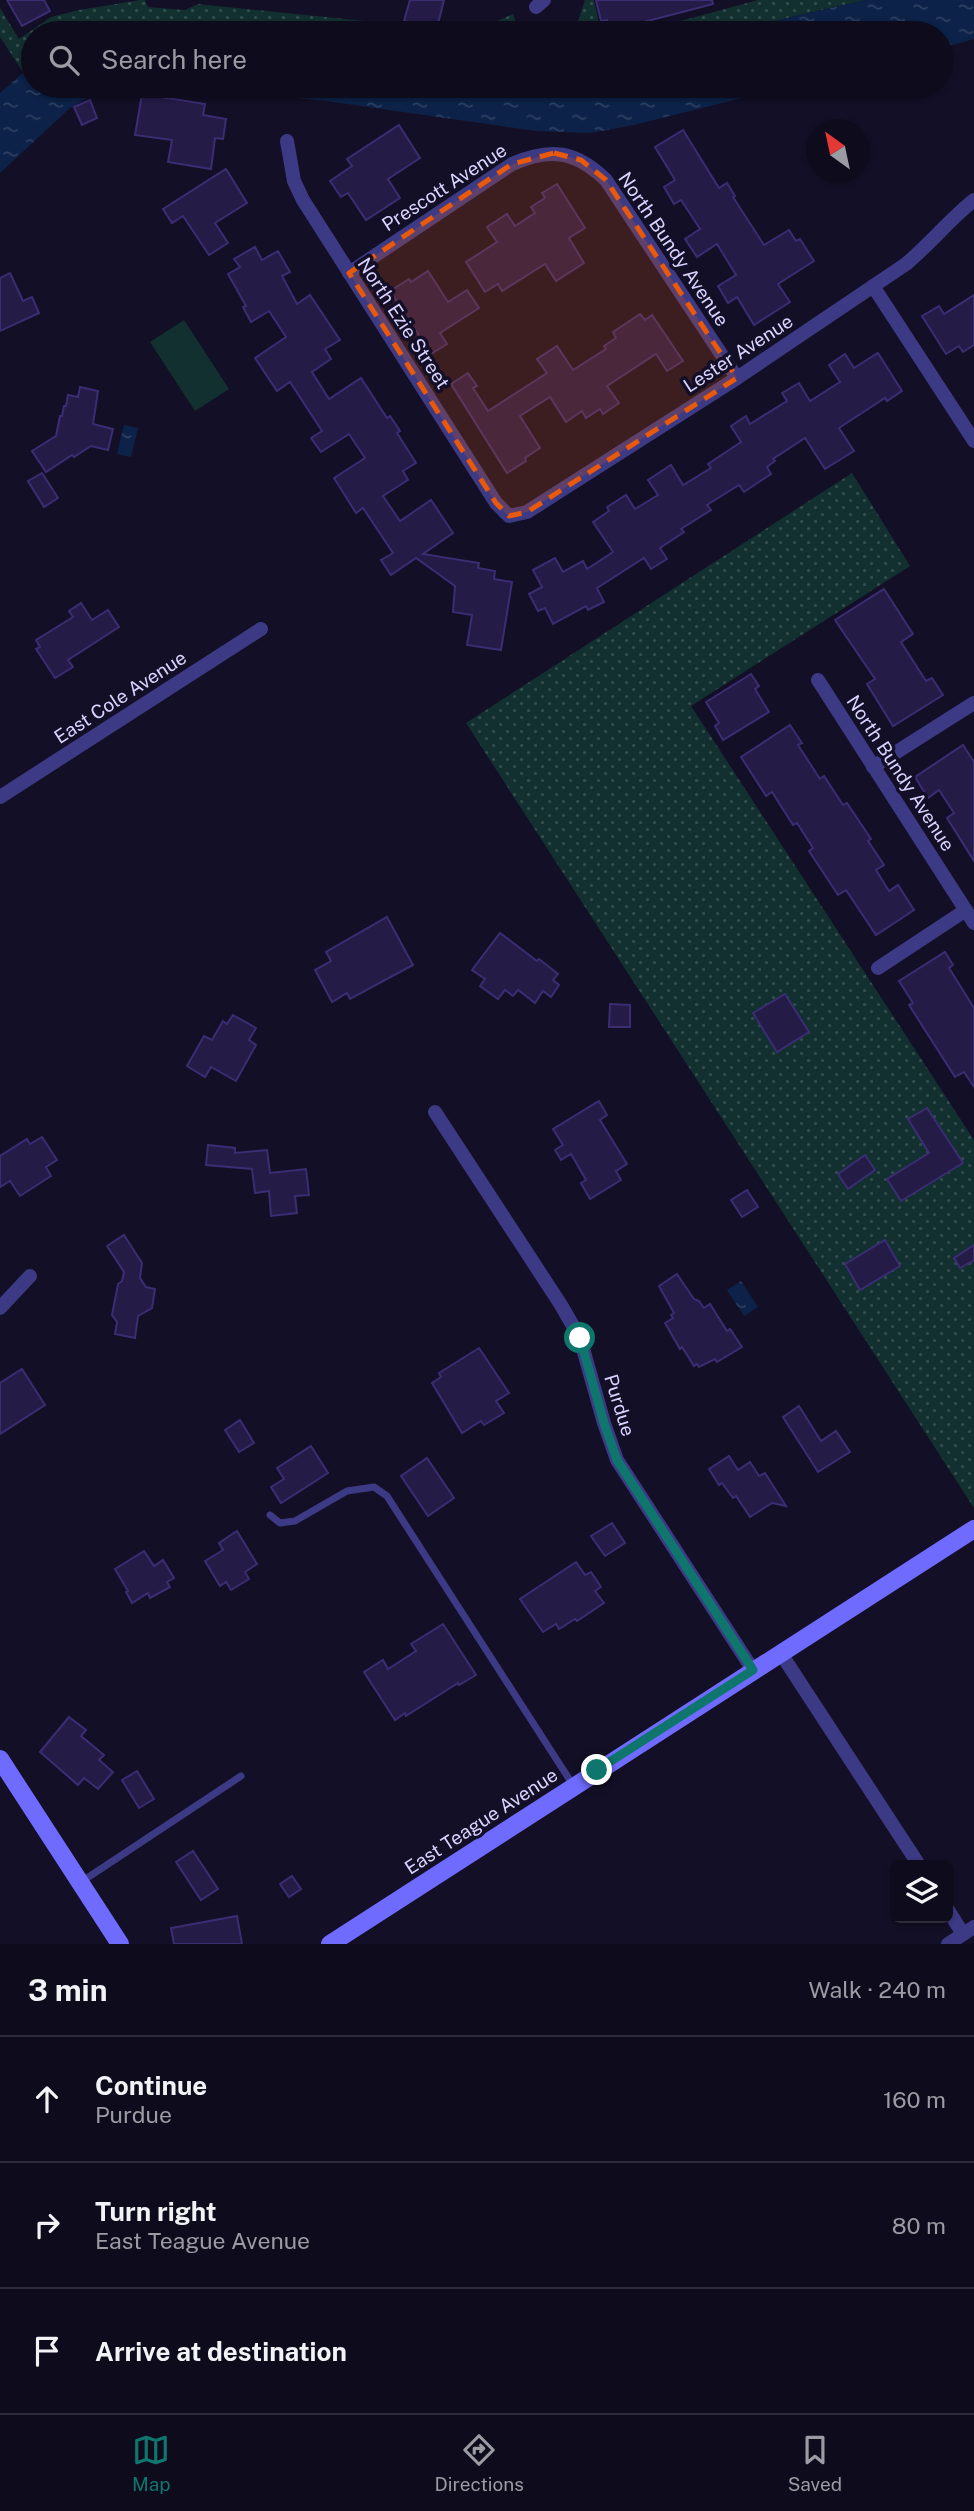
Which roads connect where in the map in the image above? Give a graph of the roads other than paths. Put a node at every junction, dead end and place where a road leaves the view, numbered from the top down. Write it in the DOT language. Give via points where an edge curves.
graph roads {
  1 [pos="287,141"];
  2 [pos="567,155"];
  3 [pos="974,201"];
  4 [pos="349,273"];
  5 [pos="873,286"];
  6 [pos="737,378"];
  7 [pos="974,441"];
  8 [pos="509,516"];
  9 [pos="261,629"];
  10 [pos="818,680"];
  11 [pos="974,703"];
  12 [pos="873,767"];
  13 [pos="0,797"];
  14 [pos="970,917"];
  15 [pos="878,968"];
  16 [pos="435,1112"];
  17 [pos="30,1276"];
  18 [pos="0,1308"];
  19 [pos="270,1515"];
  20 [pos="974,1529"];
  21 [pos="780,1652"];
  22 [pos="753,1670"];
  23 [pos="0,1759"];
  24 [pos="241,1776"];
  25 [pos="574,1786"];
  26 [pos="916,1860"];
  27 [pos="80,1883"];
  28 [pos="953,1915"];
  29 [pos="969,1931"];
  30 [pos="120,1944"];
  31 [pos="330,1944"];
  32 [pos="948,1944"];
  1 -- 4 [label="street, North Ezie Street" via="294,181"];
  2 -- 4 [label="street, Prescott Avenue" via="541,154 512,164"];
  2 -- 6 [label="street, North Bundy Avenue" via="606,180"];
  3 -- 5 [label="street, Lester Avenue" via="906,264"];
  4 -- 8 [label="street, North Ezie Street" via="496,503"];
  5 -- 6 [label="street, Lester Avenue"];
  5 -- 7 [label="street"];
  6 -- 8 [label="street, Lester Avenue" via="527,512"];
  9 -- 13 [label="street, East Cole Avenue"];
  10 -- 12 [label="street, North Bundy Avenue"];
  11 -- 12 [label="street"];
  12 -- 14 [label="street, North Bundy Avenue"];
  14 -- 15 [label="street"];
  16 -- 22 [label="street, Purdue" via="580,1338 617,1460"];
  17 -- 18 [label="street"];
  19 -- 25 [label="lane" via="280,1523 295,1521 347,1491 374,1487 387,1496"];
  20 -- 21 [label="street, East Teague Avenue"];
  21 -- 22 [label="street, East Teague Avenue"];
  21 -- 26 [label="street"];
  22 -- 25 [label="street, East Teague Avenue"];
  23 -- 27 [label="street"];
  24 -- 27 [label="lane"];
  25 -- 31 [label="street, East Teague Avenue"];
  27 -- 30 [label="street"];
  28 -- 29 [label="street"];
  29 -- 32 [label="street"];
}
